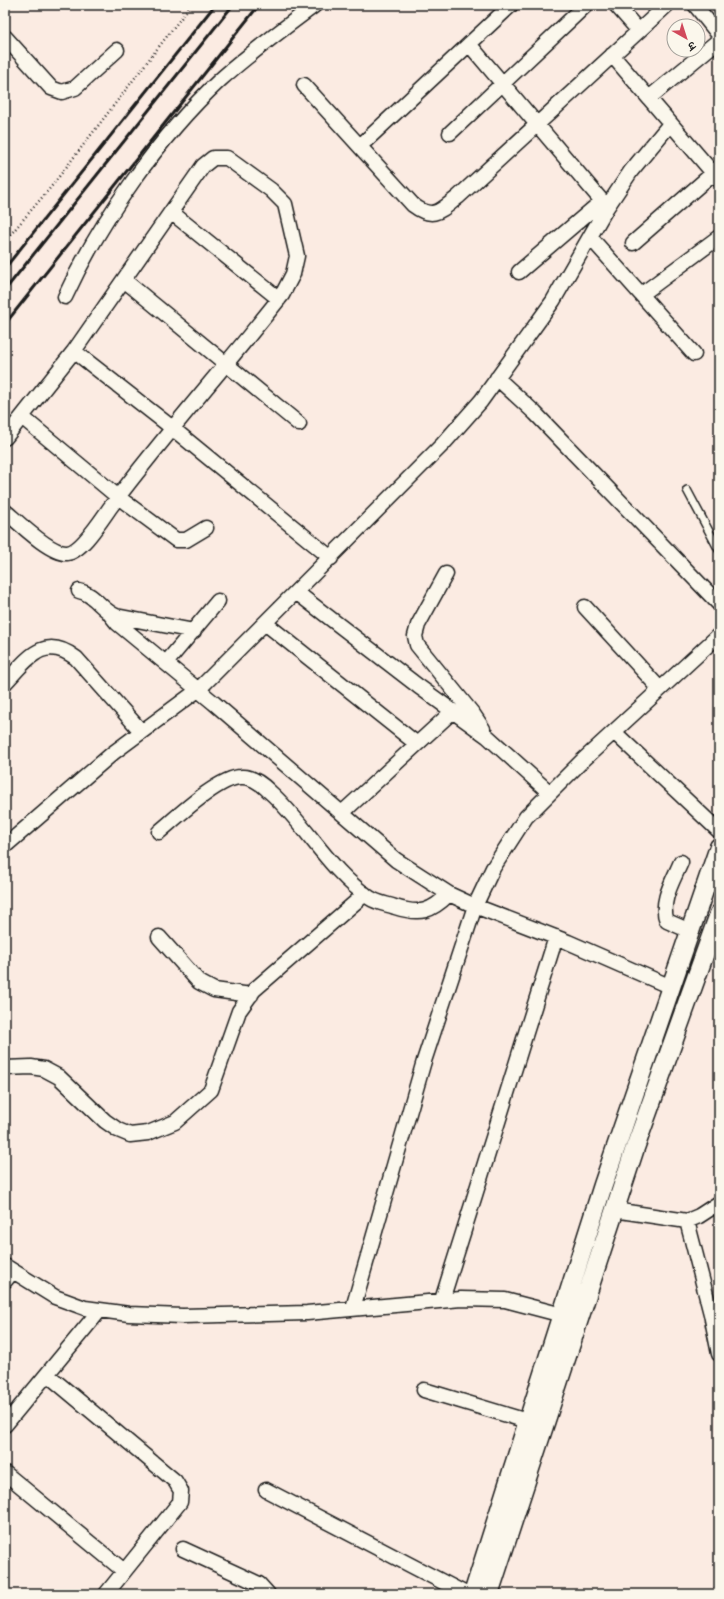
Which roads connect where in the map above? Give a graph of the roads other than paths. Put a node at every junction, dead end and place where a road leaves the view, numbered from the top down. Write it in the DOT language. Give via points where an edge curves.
graph roads {
  1 [pos="316,5"];
  2 [pos="511,5"];
  3 [pos="586,5"];
  4 [pos="616,5"];
  5 [pos="667,5"];
  6 [pos="695,5"];
  7 [pos="713,19"];
  8 [pos="639,31"];
  9 [pos="719,35"];
  10 [pos="5,37"];
  11 [pos="719,40"];
  12 [pos="469,44"];
  13 [pos="117,50"];
  14 [pos="612,55"];
  15 [pos="502,84"];
  16 [pos="304,85"];
  17 [pos="649,98"];
  18 [pos="670,124"];
  19 [pos="536,126"];
  20 [pos="450,133"];
  21 [pos="360,146"];
  22 [pos="717,174"];
  23 [pos="605,204"];
  24 [pos="171,212"];
  25 [pos="590,237"];
  26 [pos="719,237"];
  27 [pos="633,243"];
  28 [pos="520,272"];
  29 [pos="124,280"];
  30 [pos="642,294"];
  31 [pos="65,297"];
  32 [pos="279,299"];
  33 [pos="74,351"];
  34 [pos="694,354"];
  35 [pos="227,364"];
  36 [pos="497,378"];
  37 [pos="22,417"];
  38 [pos="299,424"];
  39 [pos="173,429"];
  40 [pos="5,438"];
  41 [pos="686,490"];
  42 [pos="118,497"];
  43 [pos="5,511"];
  44 [pos="206,528"];
  45 [pos="719,550"];
  46 [pos="331,558"];
  47 [pos="446,574"];
  48 [pos="79,590"];
  49 [pos="296,592"];
  50 [pos="218,601"];
  51 [pos="719,604"];
  52 [pos="585,607"];
  53 [pos="109,613"];
  54 [pos="265,623"];
  55 [pos="194,631"];
  56 [pos="719,635"];
  57 [pos="166,664"];
  58 [pos="5,683"];
  59 [pos="660,689"];
  60 [pos="198,690"];
  61 [pos="452,711"];
  62 [pos="141,732"];
  63 [pos="614,732"];
  64 [pos="488,736"];
  65 [pos="417,744"];
  66 [pos="550,793"];
  67 [pos="342,813"];
  68 [pos="719,831"];
  69 [pos="159,832"];
  70 [pos="5,846"];
  71 [pos="719,847"];
  72 [pos="681,862"];
  73 [pos="364,894"];
  74 [pos="449,894"];
  75 [pos="475,906"];
  76 [pos="719,914"];
  77 [pos="690,931"];
  78 [pos="159,937"];
  79 [pos="556,937"];
  80 [pos="671,987"];
  81 [pos="251,995"];
  82 [pos="5,1068"];
  83 [pos="719,1203"];
  84 [pos="614,1210"];
  85 [pos="686,1221"];
  86 [pos="8,1273"];
  87 [pos="442,1300"];
  88 [pos="353,1308"];
  89 [pos="100,1310"];
  90 [pos="569,1317"];
  91 [pos="719,1354"];
  92 [pos="48,1375"];
  93 [pos="424,1390"];
  94 [pos="527,1421"];
  95 [pos="5,1425"];
  96 [pos="520,1471"];
  97 [pos="5,1473"];
  98 [pos="266,1490"];
  99 [pos="183,1549"];
  100 [pos="124,1571"];
  101 [pos="106,1594"];
  102 [pos="268,1594"];
  103 [pos="466,1594"];
  104 [pos="473,1594"];
  105 [pos="489,1594"];
  1 -- 31 [label="street" via="247,57 184,116 100,231"];
  2 -- 12 [label="street"];
  3 -- 15 [label="street"];
  4 -- 8 [label="street"];
  5 -- 8 [label="street"];
  6 -- 7 [label="street"];
  7 -- 9 [label="street"];
  8 -- 14 [label="street"];
  10 -- 13 [label="street" via="51,88 62,92 75,88"];
  11 -- 17 [label="street"];
  12 -- 15 [label="street"];
  12 -- 21 [label="street"];
  14 -- 17 [label="street"];
  14 -- 19 [label="street"];
  15 -- 19 [label="street"];
  15 -- 20 [label="street"];
  16 -- 21 [label="street"];
  17 -- 18 [label="street"];
  18 -- 22 [label="street"];
  18 -- 23 [label="street"];
  19 -- 21 [label="street" via="458,197 438,212 431,214 422,212 413,205"];
  19 -- 23 [label="street"];
  22 -- 27 [label="street"];
  23 -- 25 [label="street"];
  23 -- 28 [label="street"];
  24 -- 29 [label="street"];
  24 -- 32 [label="street"];
  24 -- 32 [label="street" via="203,166 213,158 227,158 271,190 285,204 297,256 293,274"];
  25 -- 30 [label="street"];
  25 -- 36 [label="street" via="553,301"];
  26 -- 30 [label="street"];
  29 -- 33 [label="street"];
  29 -- 35 [label="street"];
  30 -- 34 [label="street"];
  32 -- 35 [label="street"];
  33 -- 37 [label="street"];
  33 -- 39 [label="street"];
  35 -- 38 [label="street"];
  35 -- 39 [label="street"];
  36 -- 46 [label="street" via="481,401 443,444"];
  36 -- 51 [label="street" via="535,413"];
  37 -- 40 [label="street"];
  37 -- 42 [label="street"];
  39 -- 42 [label="street"];
  39 -- 46 [label="street"];
  41 -- 45 [label="lane"];
  42 -- 43 [label="street" via="85,540 72,552 66,553 48,546"];
  42 -- 44 [label="street" via="176,540 186,540"];
  46 -- 49 [label="street"];
  47 -- 64 [label="street" via="418,625 415,636 417,645"];
  48 -- 53 [label="street" via="94,598"];
  49 -- 54 [label="street"];
  49 -- 61 [label="street"];
  50 -- 55 [label="street"];
  52 -- 59 [label="street"];
  53 -- 55 [label="street"];
  53 -- 57 [label="street"];
  54 -- 60 [label="street"];
  54 -- 65 [label="street"];
  55 -- 57 [label="street"];
  56 -- 59 [label="street"];
  57 -- 60 [label="street"];
  58 -- 62 [label="street" via="35,652 50,647 64,650 76,658"];
  59 -- 63 [label="street"];
  60 -- 62 [label="street"];
  60 -- 67 [label="street"];
  61 -- 64 [label="street"];
  61 -- 65 [label="street"];
  62 -- 70 [label="street" via="83,778"];
  63 -- 66 [label="street"];
  63 -- 68 [label="street"];
  64 -- 66 [label="street"];
  65 -- 67 [label="street"];
  66 -- 75 [label="street" via="526,817 493,868"];
  67 -- 74 [label="street" via="396,860"];
  69 -- 73 [label="street" via="214,787 241,776 252,779 270,792 337,868"];
  71 -- 77 [label="street"];
  72 -- 77 [label="street" via="665,902 664,913 667,921"];
  73 -- 74 [label="street" via="371,899 408,911 421,912 438,906"];
  73 -- 81 [label="street"];
  74 -- 75 [label="street"];
  75 -- 79 [label="street"];
  75 -- 88 [label="street" via="424,1061"];
  76 -- 84 [label="street"];
  77 -- 80 [label="street"];
  78 -- 81 [label="street" via="199,982 214,990"];
  79 -- 80 [label="street"];
  79 -- 87 [label="street"];
  80 -- 90 [label="street" via="603,1185"];
  81 -- 82 [label="street" via="239,1011 211,1090 175,1122 148,1133 130,1134 105,1122 59,1077 44,1069"];
  83 -- 85 [label="street"];
  84 -- 85 [label="street"];
  84 -- 90 [label="street"];
  85 -- 91 [label="street"];
  86 -- 89 [label="street" via="54,1297 85,1308"];
  87 -- 88 [label="street"];
  87 -- 90 [label="street" via="504,1300"];
  88 -- 89 [label="street" via="183,1316"];
  89 -- 92 [label="street"];
  90 -- 94 [label="street"];
  90 -- 96 [label="street"];
  92 -- 95 [label="street"];
  92 -- 100 [label="street" via="175,1480 181,1491 180,1502"];
  93 -- 94 [label="street"];
  94 -- 96 [label="street"];
  96 -- 104 [label="street"];
  96 -- 105 [label="street"];
  97 -- 100 [label="street"];
  98 -- 103 [label="street"];
  99 -- 102 [label="street" via="259,1584"];
  100 -- 101 [label="street"];
}
